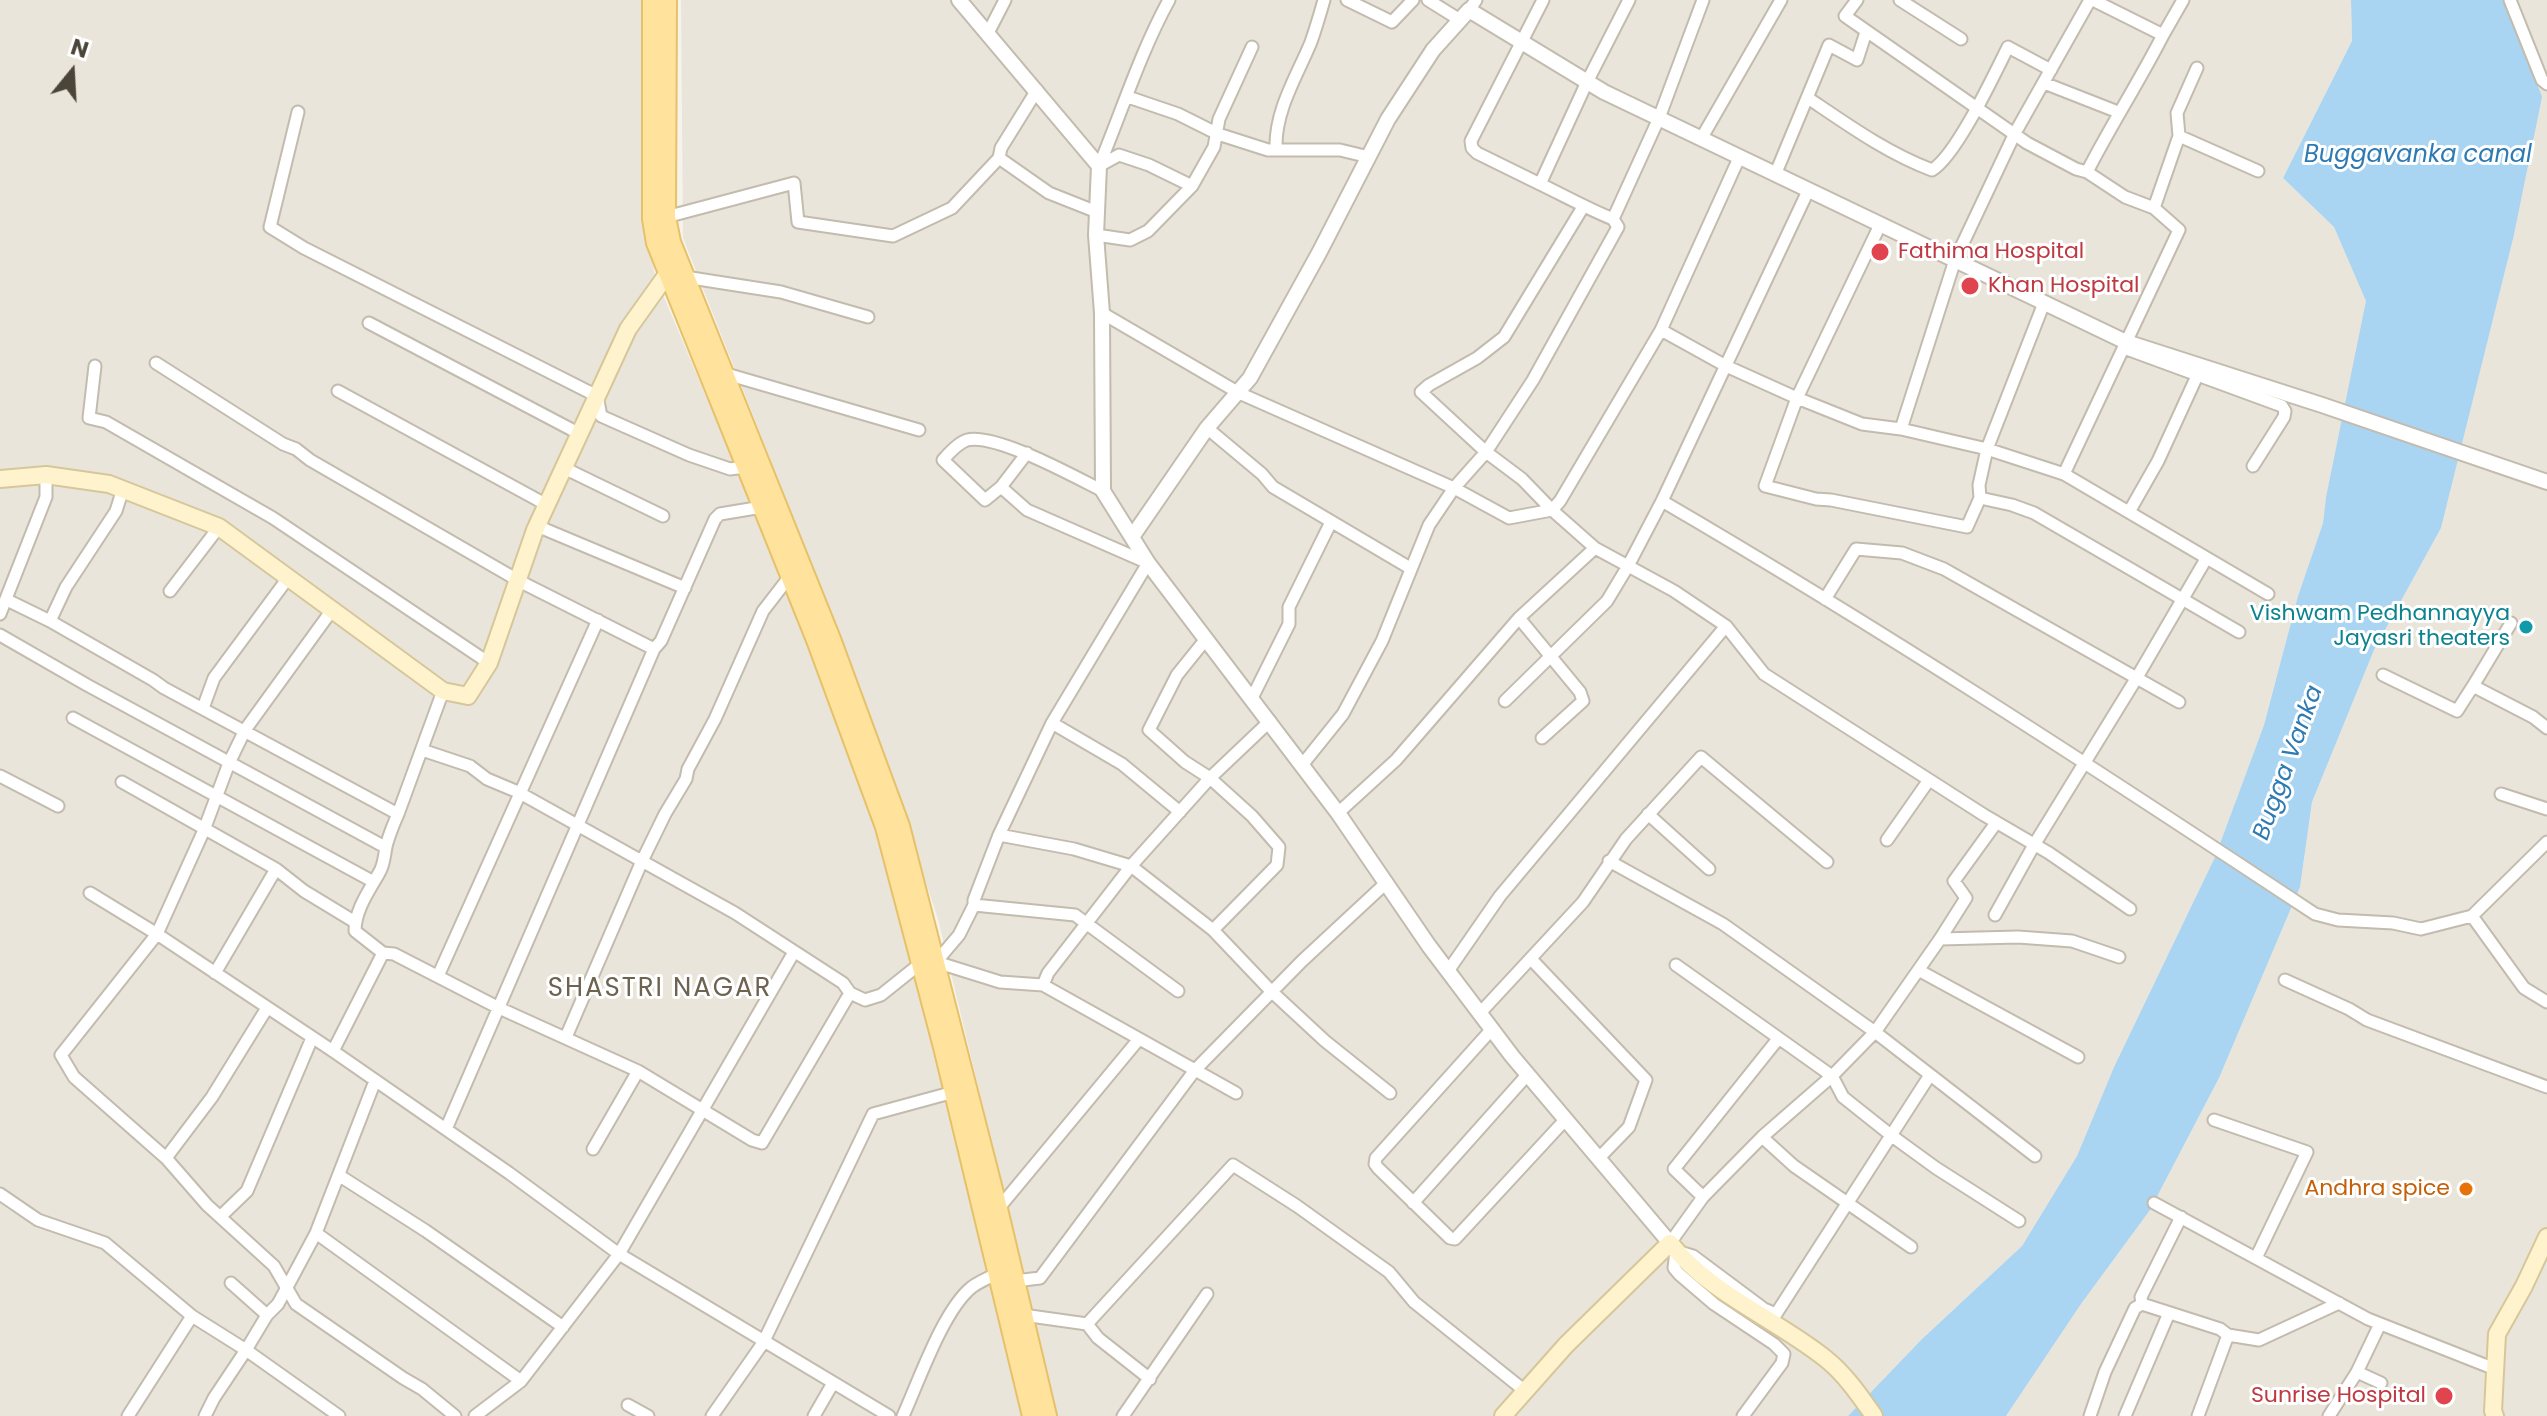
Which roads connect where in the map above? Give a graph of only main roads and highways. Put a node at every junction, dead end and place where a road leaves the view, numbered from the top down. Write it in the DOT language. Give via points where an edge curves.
graph roads {
  1 [pos="652,0"];
  2 [pos="667,0"];
  3 [pos="678,272"];
  4 [pos="0,479"];
  5 [pos="929,963"];
  6 [pos="2546,1242"];
  7 [pos="1008,1274"];
  8 [pos="1032,1416"];
  9 [pos="1047,1416"];
  10 [pos="1503,1416"];
  11 [pos="1874,1416"];
  12 [pos="2495,1416"];
  1 -- 3 [label="main road" via="652,219 656,243"];
  2 -- 3 [label="main road" via="666,217"];
  3 -- 4 [label="main road" via="628,329 537,526 489,663 468,696 443,691 219,527 109,484 46,475"];
  3 -- 5 [label="main road" via="745,467 885,827"];
  3 -- 5 [label="main road" via="831,639 900,826"];
  5 -- 7 [label="main road" via="954,1092"];
  5 -- 7 [label="main road" via="998,1209"];
  6 -- 12 [label="main road" via="2497,1334"];
  7 -- 8 [label="main road"];
  7 -- 9 [label="main road"];
  10 -- 11 [label="main road" via="1566,1345 1673,1247 1729,1296 1827,1360"];
}
